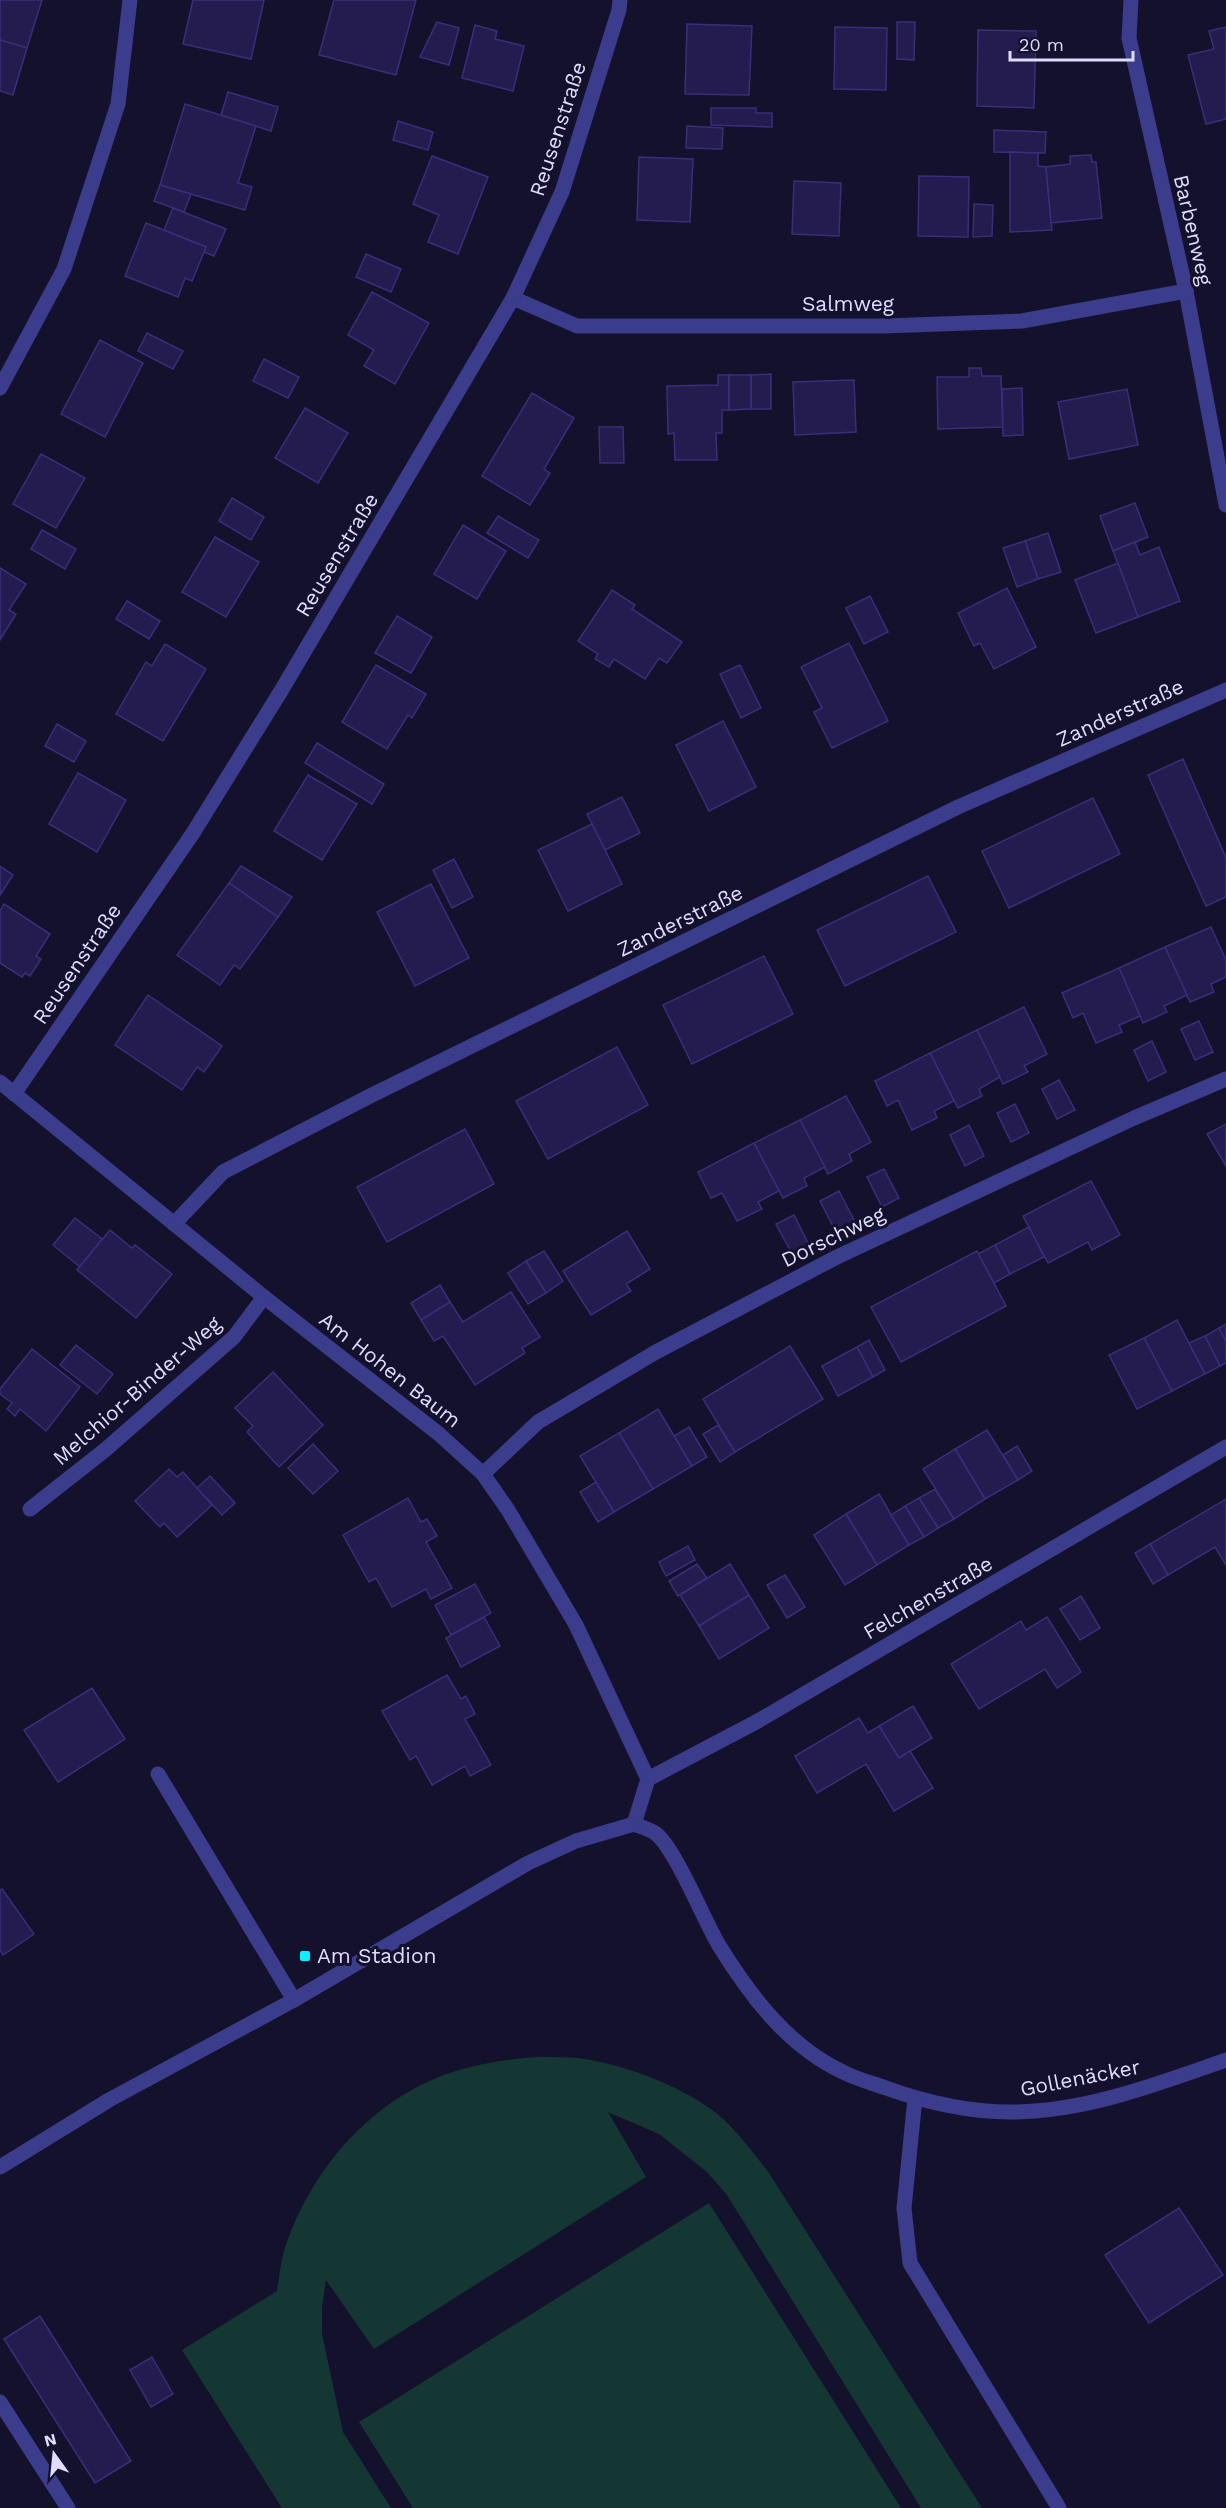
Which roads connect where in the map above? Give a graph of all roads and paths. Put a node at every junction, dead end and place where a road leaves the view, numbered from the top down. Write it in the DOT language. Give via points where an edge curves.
graph roads {
  1 [pos="130,0"];
  2 [pos="620,0"];
  3 [pos="1131,0"];
  4 [pos="1186,291"];
  5 [pos="513,298"];
  6 [pos="0,388"];
  7 [pos="1226,505"];
  8 [pos="1226,690"];
  9 [pos="1226,1079"];
  10 [pos="0,1082"];
  11 [pos="14,1094"];
  12 [pos="174,1224"];
  13 [pos="264,1297"];
  14 [pos="1226,1448"];
  15 [pos="483,1474"];
  16 [pos="30,1509"];
  17 [pos="158,1774"];
  18 [pos="648,1779"];
  19 [pos="634,1824"];
  20 [pos="294,2000"];
  21 [pos="1226,2060"];
  22 [pos="915,2098"];
  23 [pos="0,2167"];
  24 [pos="0,2402"];
  25 [pos="68,2508"];
  26 [pos="1059,2508"];
  1 -- 6 [label="street" via="118,105 64,269"];
  2 -- 5 [label="street, Reusenstraße" via="562,192"];
  3 -- 4 [label="street, Barbenweg" via="1129,38"];
  4 -- 5 [label="street, Salmweg" via="1022,321 883,326 577,326"];
  4 -- 7 [label="street, Barbenweg"];
  5 -- 11 [label="street, Reusenstraße" via="193,833"];
  8 -- 12 [label="street, Zanderstraße" via="968,802 370,1096 223,1172"];
  9 -- 15 [label="street, Dorschweg" via="837,1257 656,1352 538,1422"];
  10 -- 11 [label="street, Am Hohen Baum"];
  11 -- 12 [label="street, Am Hohen Baum"];
  12 -- 13 [label="street, Am Hohen Baum"];
  13 -- 15 [label="street, Am Hohen Baum" via="439,1434"];
  13 -- 16 [label="street, Melchior-Binder-Weg" via="234,1337 112,1444"];
  14 -- 18 [label="street, Felchenstraße" via="788,1704"];
  15 -- 18 [label="street, Am Hohen Baum" via="576,1625"];
  17 -- 20 [label="street"];
  18 -- 19 [label="street"];
  19 -- 20 [label="street" via="576,1840 528,1863"];
  19 -- 22 [label="street, Gollenäcker" via="656,1834 668,1849 711,1933 773,2020 803,2048 843,2072"];
  20 -- 23 [label="street" via="109,2100"];
  21 -- 22 [label="street, Gollenäcker" via="1133,2092 1070,2106 1011,2112 963,2109"];
  22 -- 26 [label="street" via="904,2208 910,2263"];
  24 -- 25 [label="street"];
}
